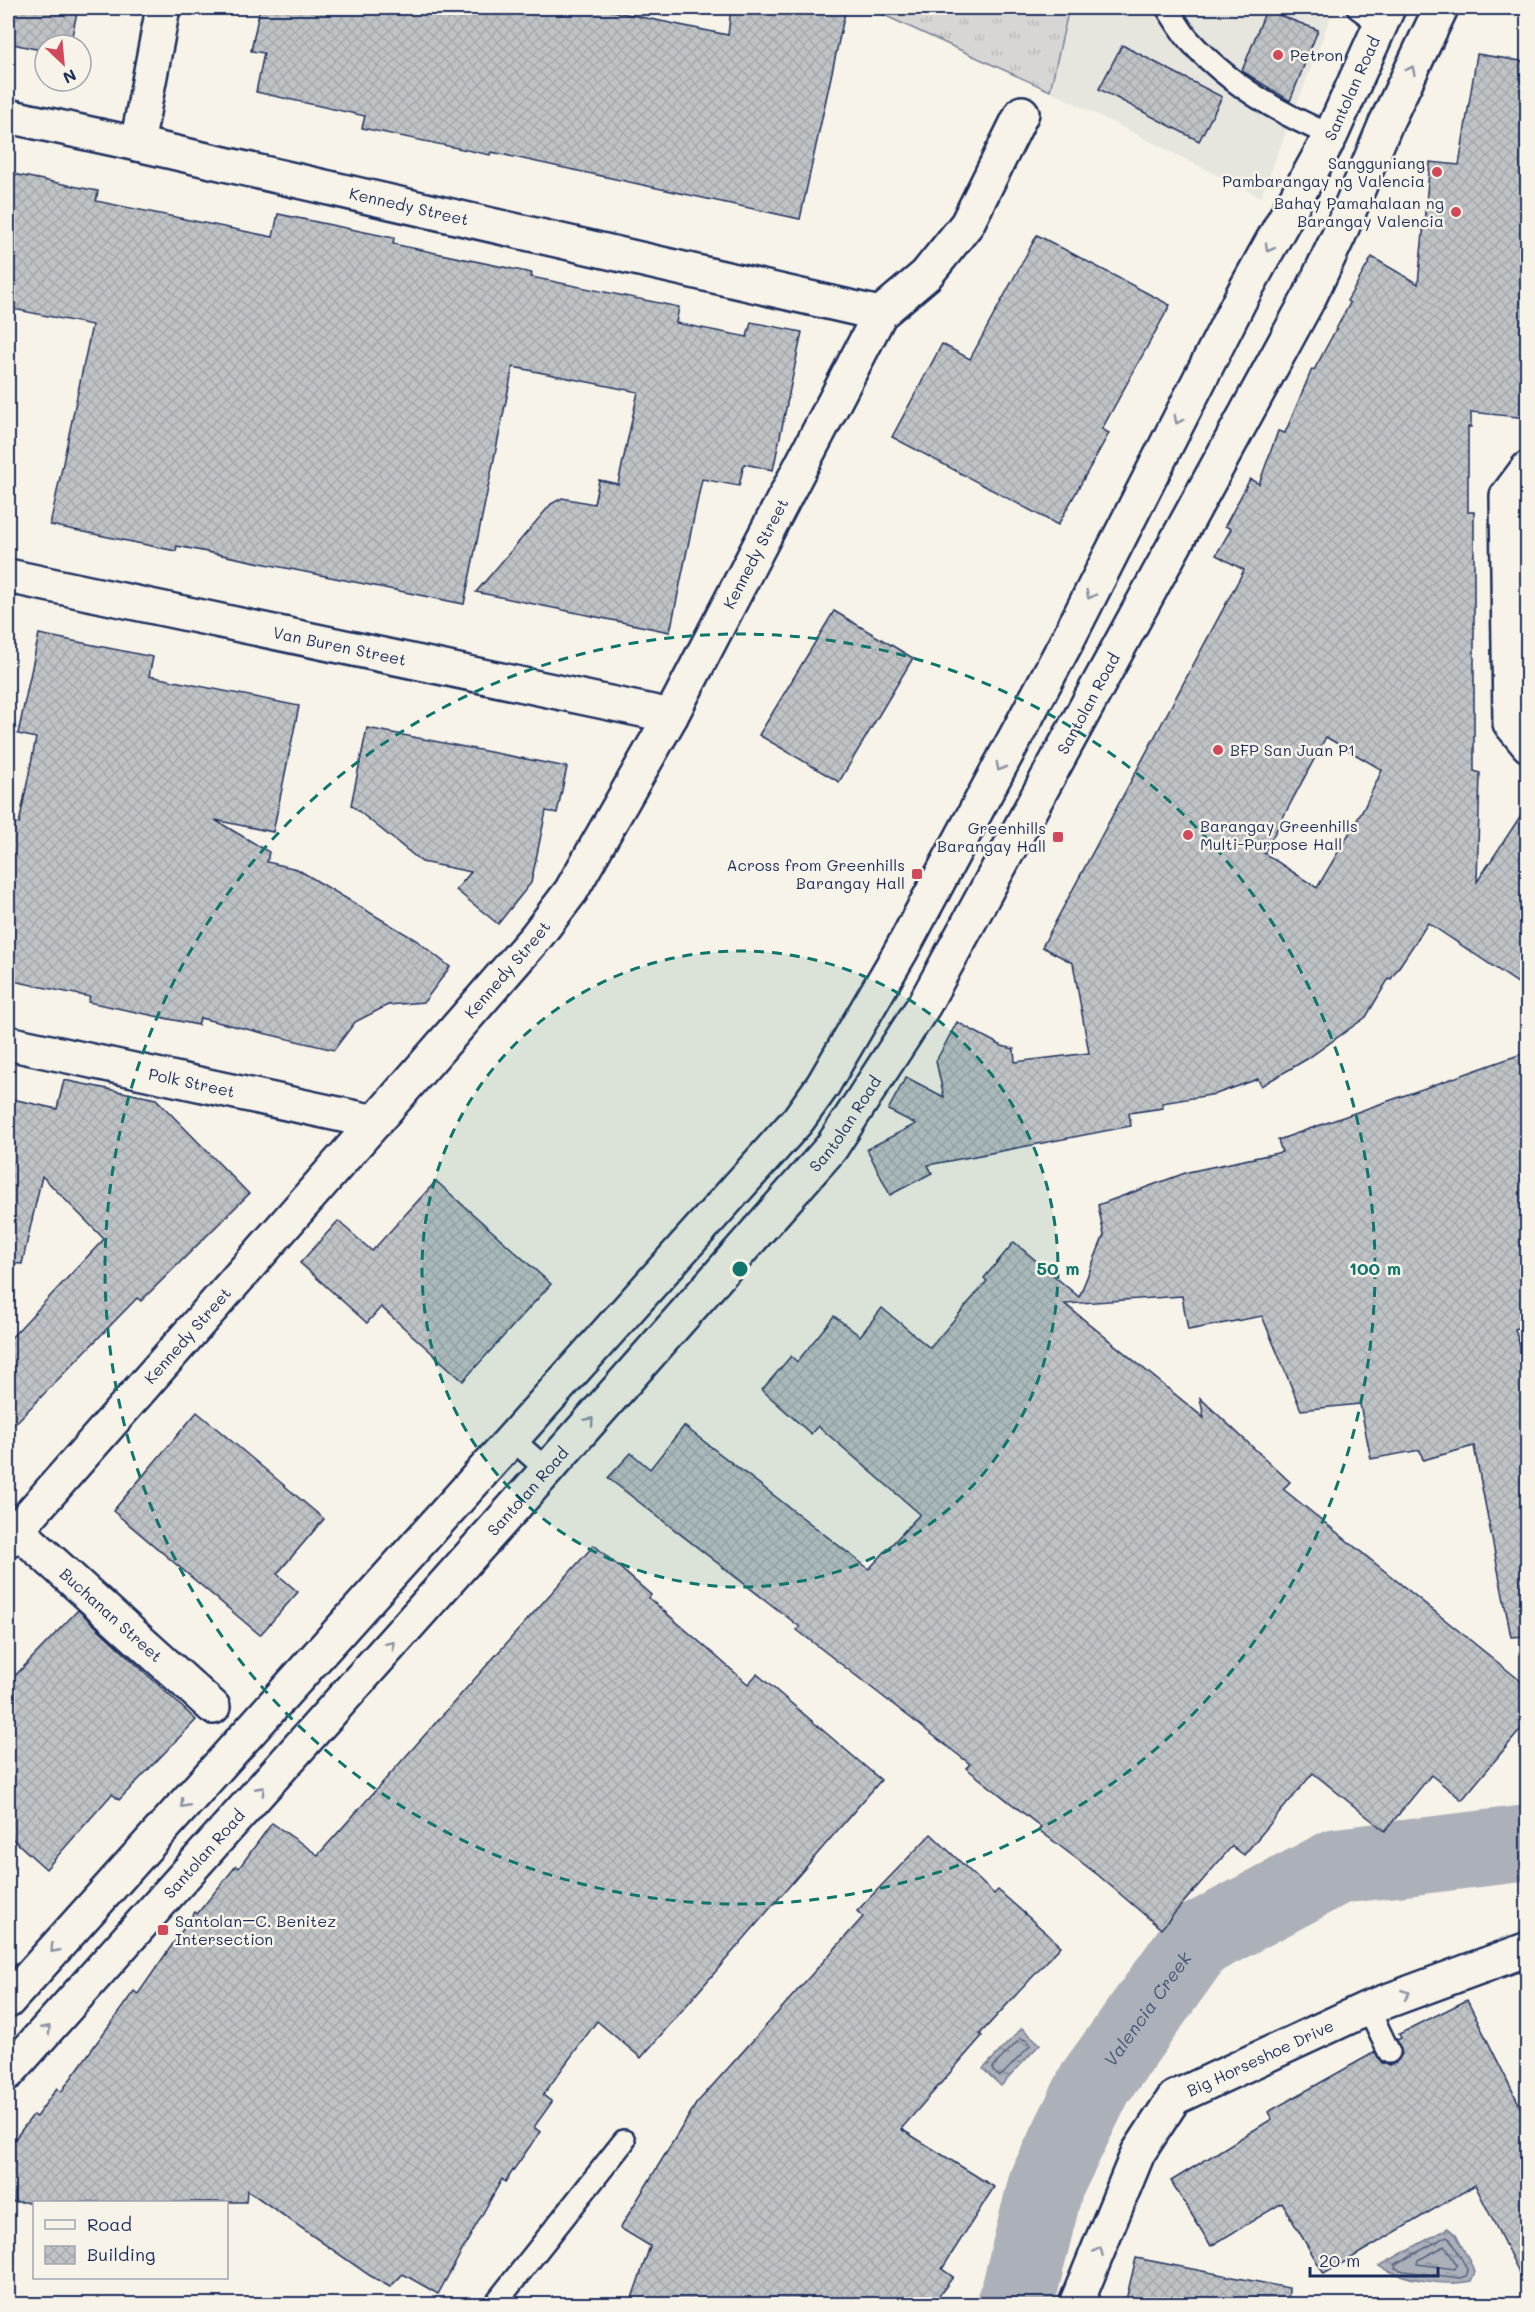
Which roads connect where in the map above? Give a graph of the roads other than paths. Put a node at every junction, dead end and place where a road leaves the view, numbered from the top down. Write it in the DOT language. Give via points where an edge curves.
graph roads {
  1 [pos="163,8"];
  2 [pos="1167,8"];
  3 [pos="1441,8"];
  4 [pos="1375,13"];
  5 [pos="1022,113"];
  6 [pos="8,116"];
  7 [pos="1330,135"];
  8 [pos="137,144"];
  9 [pos="880,314"];
  10 [pos="1527,468"];
  11 [pos="8,576"];
  12 [pos="671,716"];
  13 [pos="1527,745"];
  14 [pos="8,1043"];
  15 [pos="375,1122"];
  16 [pos="511,1438"];
  17 [pos="547,1470"];
  18 [pos="11,1533"];
  19 [pos="213,1707"];
  20 [pos="1527,1948"];
  21 [pos="8,2001"];
  22 [pos="1368,2008"];
  23 [pos="1389,2052"];
  24 [pos="8,2073"];
  25 [pos="624,2141"];
  26 [pos="495,2304"];
  27 [pos="1076,2304"];
  1 -- 8 [label="street"];
  2 -- 7 [label="lane" via="1187,37 1220,71 1261,100"];
  17 -- 3 [label="street, Santolan Road, one-way" via="831,1148 924,1005 1310,296"];
  4 -- 7 [label="street, Santolan Road"];
  5 -- 9 [label="street, Kennedy Street" via="967,224 926,274"];
  6 -- 8 [label="street, Kennedy Street"];
  7 -- 16 [label="street, Santolan Road, one-way" via="1242,296 1067,640 907,941 823,1085 798,1120"];
  8 -- 9 [label="street, Kennedy Street"];
  9 -- 12 [label="street, Kennedy Street"];
  10 -- 13 [label="street" via="1508,496 1510,723"];
  11 -- 12 [label="street, Van Buren Street"];
  12 -- 15 [label="street, Kennedy Street" via="571,891 536,937"];
  14 -- 15 [label="street, Polk Street"];
  15 -- 18 [label="street, Kennedy Street"];
  16 -- 17 [label="lane"];
  16 -- 21 [label="street, Santolan Road, one-way"];
  24 -- 17 [label="street, Santolan Road, one-way"];
  18 -- 19 [label="street, Buchanan Street"];
  22 -- 20 [label="street, Big Horseshoe Drive, one-way"];
  22 -- 23 [label="lane"];
  27 -- 22 [label="street, Big Horseshoe Drive, one-way" via="1138,2153 1174,2098"];
  25 -- 26 [label="lane"];
}
